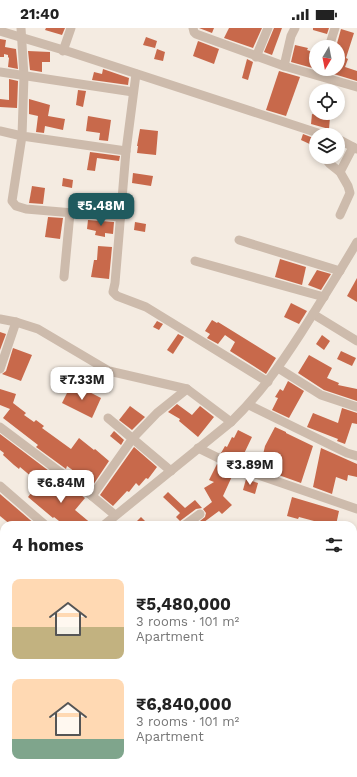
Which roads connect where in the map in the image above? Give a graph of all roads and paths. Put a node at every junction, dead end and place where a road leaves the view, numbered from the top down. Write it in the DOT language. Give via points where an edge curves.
graph roads {
  1 [pos="21,28"];
  2 [pos="72,28"];
  3 [pos="193,28"];
  4 [pos="296,28"];
  5 [pos="335,28"];
  6 [pos="264,29"];
  7 [pos="0,31"];
  8 [pos="21,38"];
  9 [pos="332,40"];
  10 [pos="64,51"];
  11 [pos="256,57"];
  12 [pos="284,66"];
  13 [pos="309,70"];
  14 [pos="0,72"];
  15 [pos="136,74"];
  16 [pos="24,76"];
  17 [pos="331,76"];
  18 [pos="357,87"];
  19 [pos="134,92"];
  20 [pos="0,130"];
  21 [pos="309,130"];
  22 [pos="22,136"];
  23 [pos="345,143"];
  24 [pos="355,148"];
  25 [pos="126,151"];
  26 [pos="330,164"];
  27 [pos="340,172"];
  28 [pos="70,213"];
  29 [pos="340,215"];
  30 [pos="121,217"];
  31 [pos="239,240"];
  32 [pos="357,242"];
  33 [pos="195,261"];
  34 [pos="340,271"];
  35 [pos="64,277"];
  36 [pos="324,297"];
  37 [pos="313,314"];
  38 [pos="0,319"];
  39 [pos="16,322"];
  40 [pos="357,341"];
  41 [pos="0,368"];
  42 [pos="278,368"];
  43 [pos="268,382"];
  44 [pos="187,389"];
  45 [pos="249,405"];
  46 [pos="357,407"];
  47 [pos="108,418"];
  48 [pos="231,422"];
  49 [pos="0,427"];
  50 [pos="133,438"];
  51 [pos="198,448"];
  52 [pos="357,456"];
  53 [pos="171,471"];
  54 [pos="0,486"];
  55 [pos="92,496"];
  56 [pos="357,509"];
  57 [pos="200,514"];
  58 [pos="115,515"];
  59 [pos="40,521"];
  60 [pos="108,521"];
  61 [pos="190,521"];
  1 -- 8 [label="street"];
  2 -- 10 [label="street"];
  3 -- 11 [label="street" via="196,34"];
  4 -- 12 [label="street" via="291,36"];
  5 -- 9 [label="street"];
  6 -- 11 [label="street"];
  7 -- 8 [label="street"];
  8 -- 10 [label="street"];
  8 -- 16 [label="street"];
  10 -- 15 [label="street"];
  11 -- 12 [label="street"];
  12 -- 13 [label="street"];
  14 -- 16 [label="street"];
  15 -- 19 [label="street"];
  15 -- 21 [label="street"];
  16 -- 19 [label="street"];
  16 -- 22 [label="street"];
  17 -- 18 [label="street"];
  19 -- 25 [label="street"];
  20 -- 22 [label="street"];
  22 -- 25 [label="street"];
  22 -- 28 [label="street" via="13,204 26,209"];
  23 -- 24 [label="street"];
  24 -- 27 [label="street"];
  25 -- 30 [label="street"];
  26 -- 27 [label="street"];
  27 -- 29 [label="street" via="350,193"];
  28 -- 30 [label="street"];
  28 -- 35 [label="street"];
  30 -- 43 [label="street" via="114,294 146,307"];
  31 -- 34 [label="street"];
  32 -- 34 [label="street"];
  33 -- 36 [label="street"];
  34 -- 36 [label="street"];
  36 -- 37 [label="street"];
  37 -- 40 [label="street"];
  37 -- 42 [label="street"];
  38 -- 39 [label="street"];
  39 -- 41 [label="street"];
  39 -- 44 [label="street" via="38,329 109,371"];
  42 -- 43 [label="street"];
  42 -- 46 [label="street" via="321,395"];
  43 -- 45 [label="street"];
  44 -- 48 [label="street"];
  44 -- 50 [label="street" via="157,413"];
  45 -- 48 [label="street"];
  45 -- 52 [label="street"];
  47 -- 50 [label="street"];
  48 -- 51 [label="street"];
  49 -- 55 [label="street"];
  50 -- 53 [label="street"];
  50 -- 55 [label="street"];
  51 -- 53 [label="street"];
  51 -- 56 [label="street" via="242,468"];
  53 -- 58 [label="street"];
  54 -- 59 [label="street"];
  55 -- 58 [label="street"];
  57 -- 61 [label="street"];
  58 -- 60 [label="street"];
}
